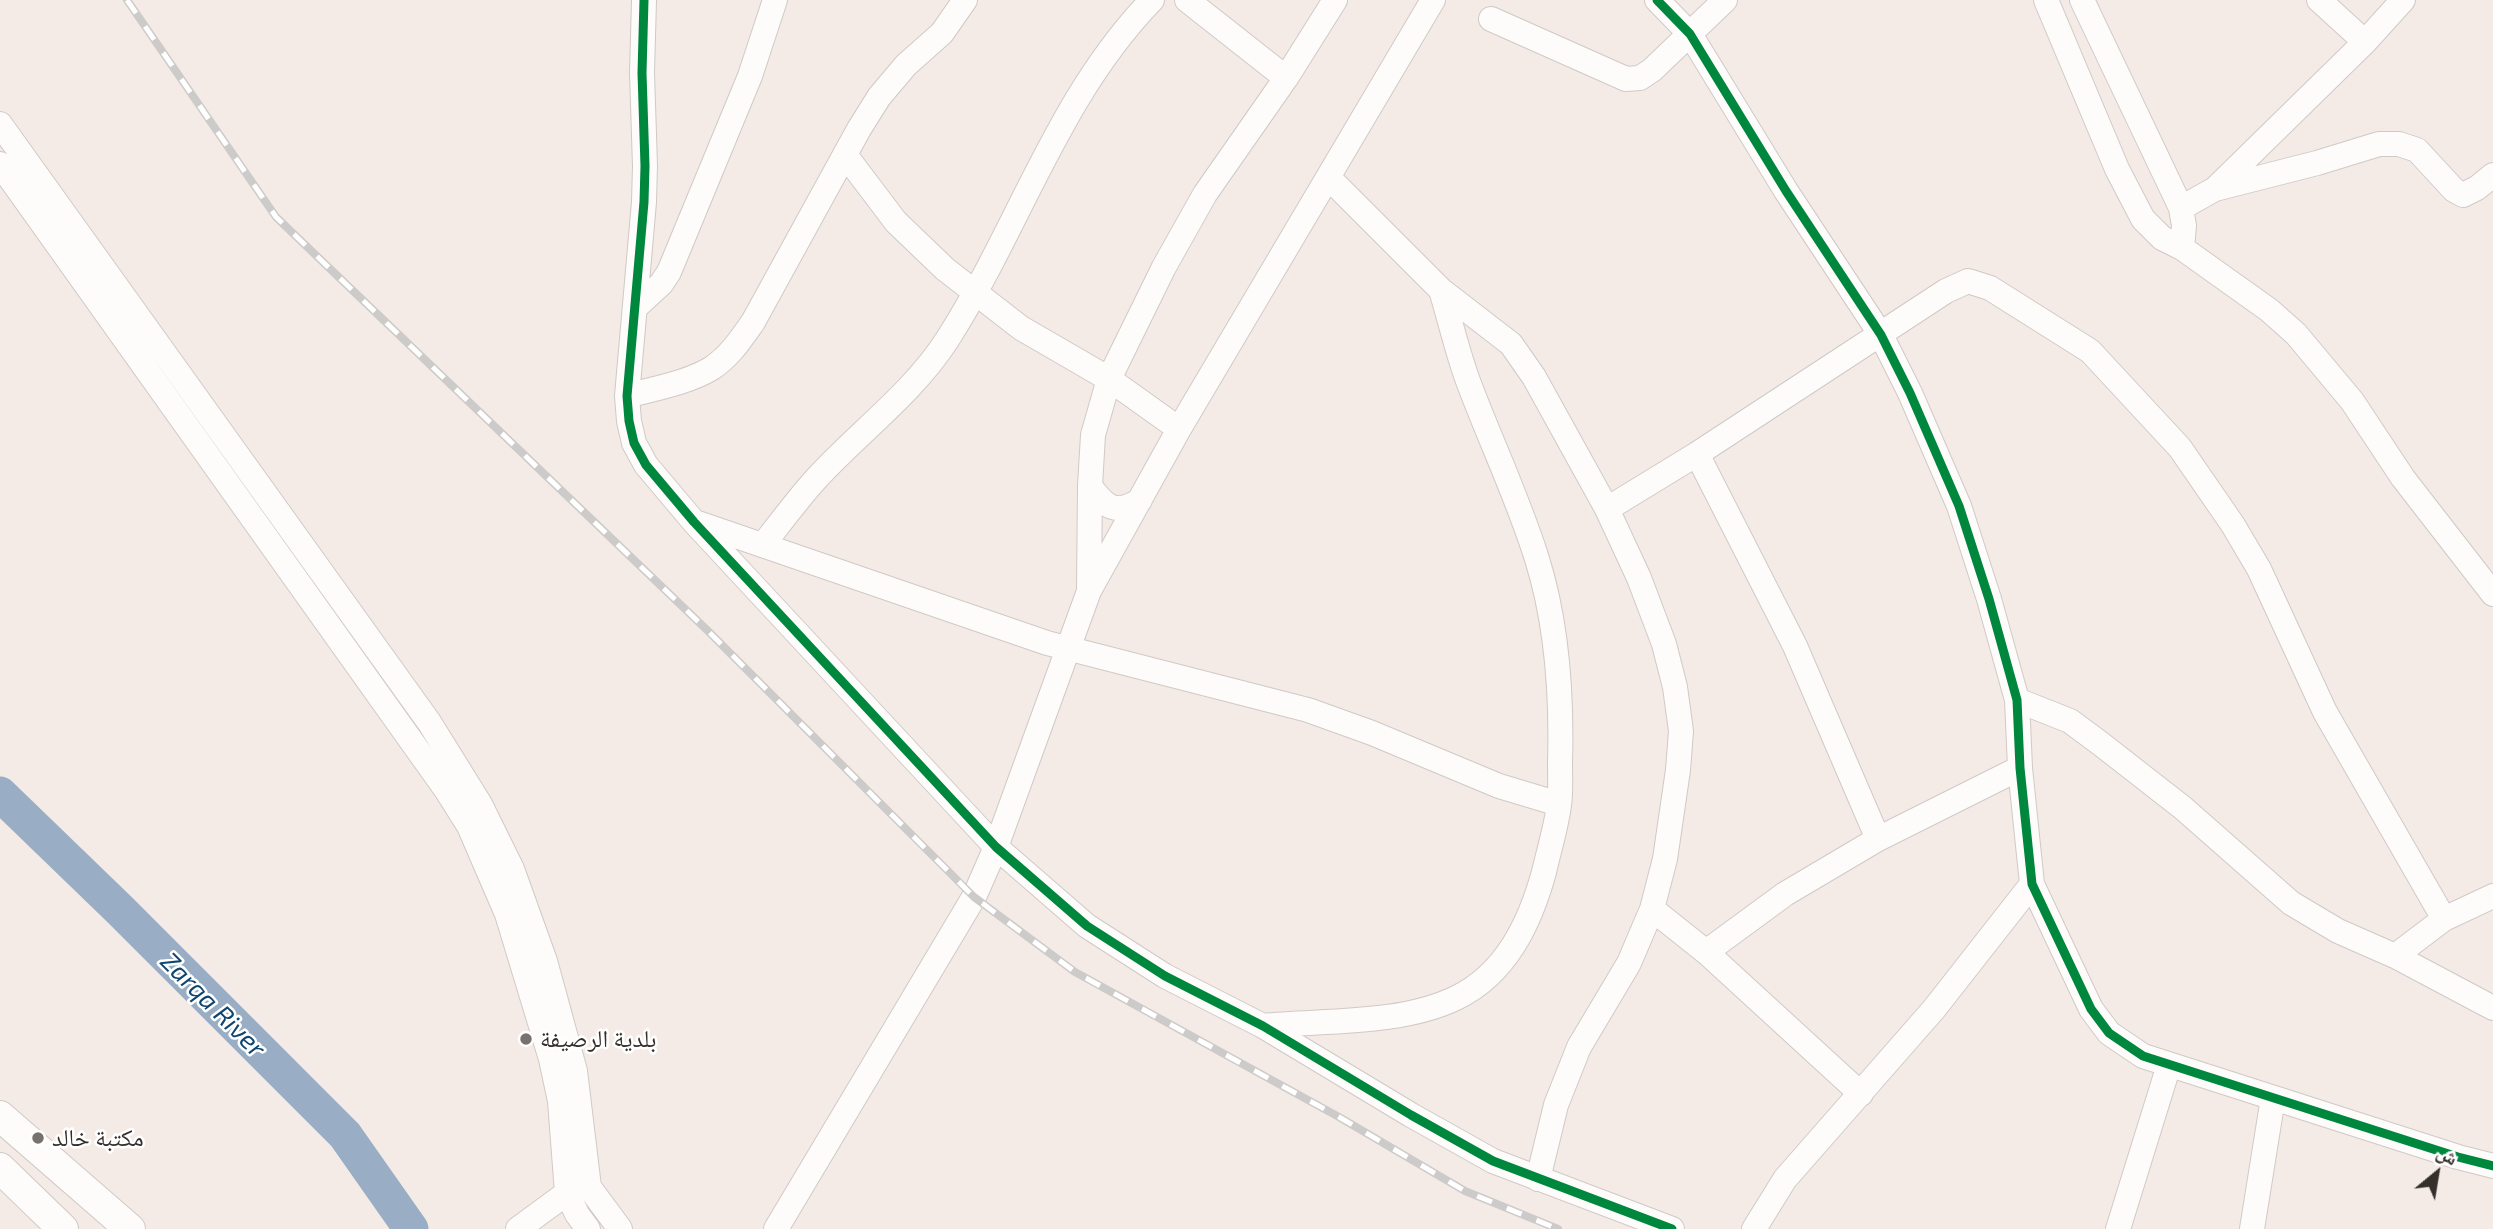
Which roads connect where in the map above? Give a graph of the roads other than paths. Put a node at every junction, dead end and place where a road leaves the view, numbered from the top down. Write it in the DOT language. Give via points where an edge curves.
graph roads {
  1 [pos="644,0"];
  2 [pos="775,0"];
  3 [pos="965,0"];
  4 [pos="1152,0"];
  5 [pos="1187,0"];
  6 [pos="1335,0"];
  7 [pos="1433,0"];
  8 [pos="1657,0"];
  9 [pos="1725,0"];
  10 [pos="2046,0"];
  11 [pos="2082,0"];
  12 [pos="2319,0"];
  13 [pos="2403,0"];
  14 [pos="1491,19"];
  15 [pos="1690,34"];
  16 [pos="2365,42"];
  17 [pos="1286,78"];
  18 [pos="0,124"];
  19 [pos="846,156"];
  20 [pos="9,163"];
  21 [pos="2493,175"];
  22 [pos="1329,178"];
  23 [pos="2215,189"];
  24 [pos="2181,208"];
  25 [pos="2182,248"];
  26 [pos="1441,290"];
  27 [pos="975,294"];
  28 [pos="636,307"];
  29 [pos="1881,335"];
  30 [pos="1110,379"];
  31 [pos="627,397"];
  32 [pos="1179,429"];
  33 [pos="1697,454"];
  34 [pos="1090,486"];
  35 [pos="1140,500"];
  36 [pos="1607,509"];
  37 [pos="694,522"];
  38 [pos="763,545"];
  39 [pos="2489,577"];
  40 [pos="1089,591"];
  41 [pos="1070,649"];
  42 [pos="2017,700"];
  43 [pos="429,722"];
  44 [pos="408,737"];
  45 [pos="2020,768"];
  46 [pos="1559,804"];
  47 [pos="1878,839"];
  48 [pos="996,847"];
  49 [pos="2032,884"];
  50 [pos="2493,896"];
  51 [pos="1652,909"];
  52 [pos="2444,919"];
  53 [pos="1706,952"];
  54 [pos="2395,956"];
  55 [pos="2493,1008"];
  56 [pos="1263,1026"];
  57 [pos="2169,1065"];
  58 [pos="1861,1094"];
  59 [pos="2273,1098"];
  60 [pos="0,1116"];
  61 [pos="2493,1166"];
  62 [pos="0,1168"];
  63 [pos="1538,1180"];
  64 [pos="578,1190"];
  65 [pos="63,1229"];
  66 [pos="130,1229"];
  67 [pos="518,1229"];
  68 [pos="588,1229"];
  69 [pos="620,1229"];
  70 [pos="776,1229"];
  71 [pos="1672,1229"];
  72 [pos="1754,1229"];
  73 [pos="2118,1229"];
  74 [pos="2252,1229"];
  1 -- 28 [label="street" via="645,166"];
  2 -- 28 [label="street" via="750,76 669,272"];
  3 -- 19 [label="street" via="942,33 879,97"];
  4 -- 27 [label="street" via="1104,56 1063,121"];
  5 -- 17 [label="street"];
  6 -- 17 [label="street"];
  7 -- 22 [label="street"];
  8 -- 15 [label="street"];
  9 -- 15 [label="street"];
  10 -- 25 [label="street" via="2117,169 2143,219 2162,238"];
  11 -- 24 [label="street"];
  12 -- 16 [label="street"];
  13 -- 16 [label="street"];
  14 -- 15 [label="street" via="1626,79 1645,75"];
  15 -- 29 [label="street"];
  16 -- 23 [label="street"];
  17 -- 30 [label="street" via="1205,194"];
  18 -- 20 [label="street"];
  19 -- 27 [label="street" via="896,222"];
  19 -- 31 [label="street" via="735,348 692,377"];
  20 -- 43 [label="street"];
  20 -- 44 [label="street"];
  21 -- 23 [label="street" via="2463,195 2417,150 2379,144"];
  22 -- 26 [label="street"];
  22 -- 32 [label="street"];
  23 -- 24 [label="street"];
  24 -- 25 [label="street"];
  25 -- 39 [label="street" via="2269,310 2315,354 2403,478"];
  26 -- 36 [label="street" via="1511,344"];
  26 -- 46 [label="street" via="1467,378 1543,585 1559,695"];
  27 -- 30 [label="street" via="1021,328"];
  27 -- 38 [label="street" via="915,382 816,479"];
  28 -- 31 [label="street"];
  29 -- 33 [label="street"];
  29 -- 42 [label="street" via="1959,506"];
  29 -- 52 [label="street" via="1968,281 1990,288 2090,351 2180,448 2233,525 2259,569 2325,712"];
  30 -- 32 [label="street"];
  30 -- 34 [label="street" via="1093,435"];
  31 -- 37 [label="street" via="640,454"];
  32 -- 35 [label="street"];
  33 -- 36 [label="street"];
  33 -- 47 [label="street" via="1795,646"];
  34 -- 35 [label="street" via="1114,509 1129,508"];
  34 -- 40 [label="street"];
  35 -- 40 [label="street"];
  36 -- 51 [label="street" via="1664,644 1681,732 1673,813"];
  37 -- 38 [label="street"];
  37 -- 48 [label="street"];
  38 -- 41 [label="street"];
  40 -- 41 [label="street"];
  41 -- 46 [label="street" via="1308,710 1499,786"];
  41 -- 48 [label="street"];
  42 -- 45 [label="street"];
  42 -- 54 [label="street" via="2070,721 2183,808 2291,903 2338,931"];
  43 -- 44 [label="street"];
  43 -- 64 [label="street" via="493,827 545,961 575,1071"];
  44 -- 64 [label="street" via="468,826 507,914 553,1070"];
  45 -- 47 [label="street"];
  45 -- 49 [label="street"];
  46 -- 56 [label="street" via="1541,883 1525,926 1508,955 1469,990 1404,1012"];
  47 -- 53 [label="street" via="1785,894"];
  48 -- 56 [label="street" via="1087,926 1165,976"];
  48 -- 70 [label="street" via="964,916"];
  49 -- 57 [label="street" via="2078,986 2109,1033"];
  49 -- 58 [label="street"];
  50 -- 52 [label="street"];
  51 -- 53 [label="street"];
  51 -- 63 [label="street" via="1629,963 1574,1058 1556,1105"];
  52 -- 54 [label="street"];
  53 -- 58 [label="street"];
  54 -- 55 [label="street"];
  56 -- 63 [label="street" via="1422,1122"];
  57 -- 59 [label="street"];
  57 -- 73 [label="street"];
  58 -- 72 [label="street" via="1785,1179"];
  59 -- 61 [label="street"];
  59 -- 74 [label="street"];
  60 -- 66 [label="main road"];
  62 -- 65 [label="main road"];
  63 -- 71 [label="street"];
  64 -- 67 [label="street"];
  64 -- 68 [label="street" via="577,1214"];
  64 -- 69 [label="street"];
}
